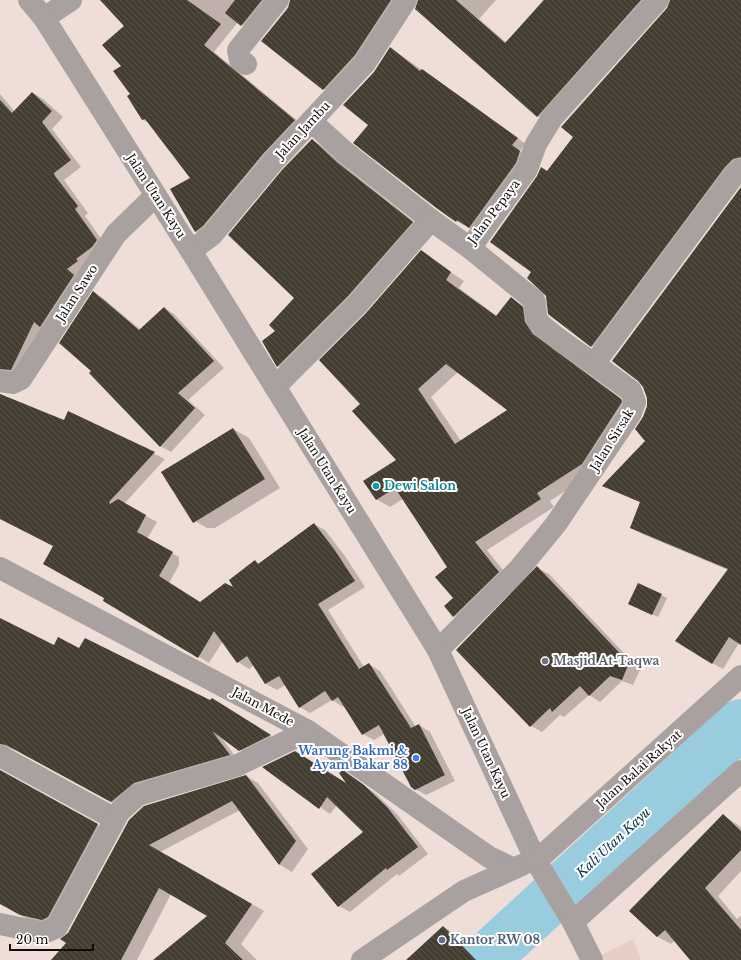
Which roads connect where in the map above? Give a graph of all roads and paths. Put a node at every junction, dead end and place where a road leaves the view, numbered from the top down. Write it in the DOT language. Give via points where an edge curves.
graph roads {
  1 [pos="29,0"];
  2 [pos="71,0"];
  3 [pos="406,0"];
  4 [pos="658,0"];
  5 [pos="276,1"];
  6 [pos="44,18"];
  7 [pos="246,64"];
  8 [pos="311,121"];
  9 [pos="741,169"];
  10 [pos="155,196"];
  11 [pos="431,220"];
  12 [pos="470,248"];
  13 [pos="191,252"];
  14 [pos="594,364"];
  15 [pos="0,381"];
  16 [pos="274,387"];
  17 [pos="1,572"];
  18 [pos="438,650"];
  19 [pos="741,676"];
  20 [pos="308,731"];
  21 [pos="0,756"];
  22 [pos="741,771"];
  23 [pos="115,819"];
  24 [pos="536,861"];
  25 [pos="512,868"];
  26 [pos="570,917"];
  27 [pos="0,924"];
  28 [pos="362,960"];
  29 [pos="592,960"];
  1 -- 6 [label="street, Jalan Utan Kayu"];
  2 -- 6 [label="street"];
  3 -- 8 [label="street, Jalan Jambu" via="365,63"];
  4 -- 12 [label="street, Jalan Pepaya" via="552,118 536,144 527,169"];
  5 -- 7 [label="street" via="238,50 240,60"];
  6 -- 10 [label="street, Jalan Utan Kayu"];
  8 -- 11 [label="street, Jalan Pepaya" via="346,153"];
  8 -- 13 [label="street, Jalan Jambu" via="212,234"];
  9 -- 14 [label="street"];
  10 -- 13 [label="street, Jalan Utan Kayu"];
  10 -- 15 [label="street, Jalan Sawo" via="116,234 21,379 13,383"];
  11 -- 12 [label="street, Jalan Pepaya"];
  11 -- 16 [label="street" via="357,305"];
  12 -- 14 [label="street" via="534,300 541,324"];
  13 -- 16 [label="street, Jalan Utan Kayu"];
  14 -- 18 [label="street, Jalan Sirsak" via="631,391 634,402 631,413 578,493 524,564"];
  16 -- 18 [label="street, Jalan Utan Kayu"];
  17 -- 20 [label="street, Jalan Mede"];
  18 -- 24 [label="street, Jalan Utan Kayu"];
  19 -- 24 [label="street, Jalan Balai Rakyat"];
  20 -- 23 [label="street" via="236,766 138,795"];
  20 -- 25 [label="street, Jalan Mede" via="489,857"];
  21 -- 23 [label="street"];
  22 -- 26 [label="street"];
  23 -- 27 [label="street" via="57,927 44,933"];
  24 -- 25 [label="street"];
  24 -- 26 [label="street, Jalan Utan Kayu"];
  25 -- 28 [label="street" via="464,891"];
  26 -- 29 [label="street, Jalan Utan Kayu"];
}
